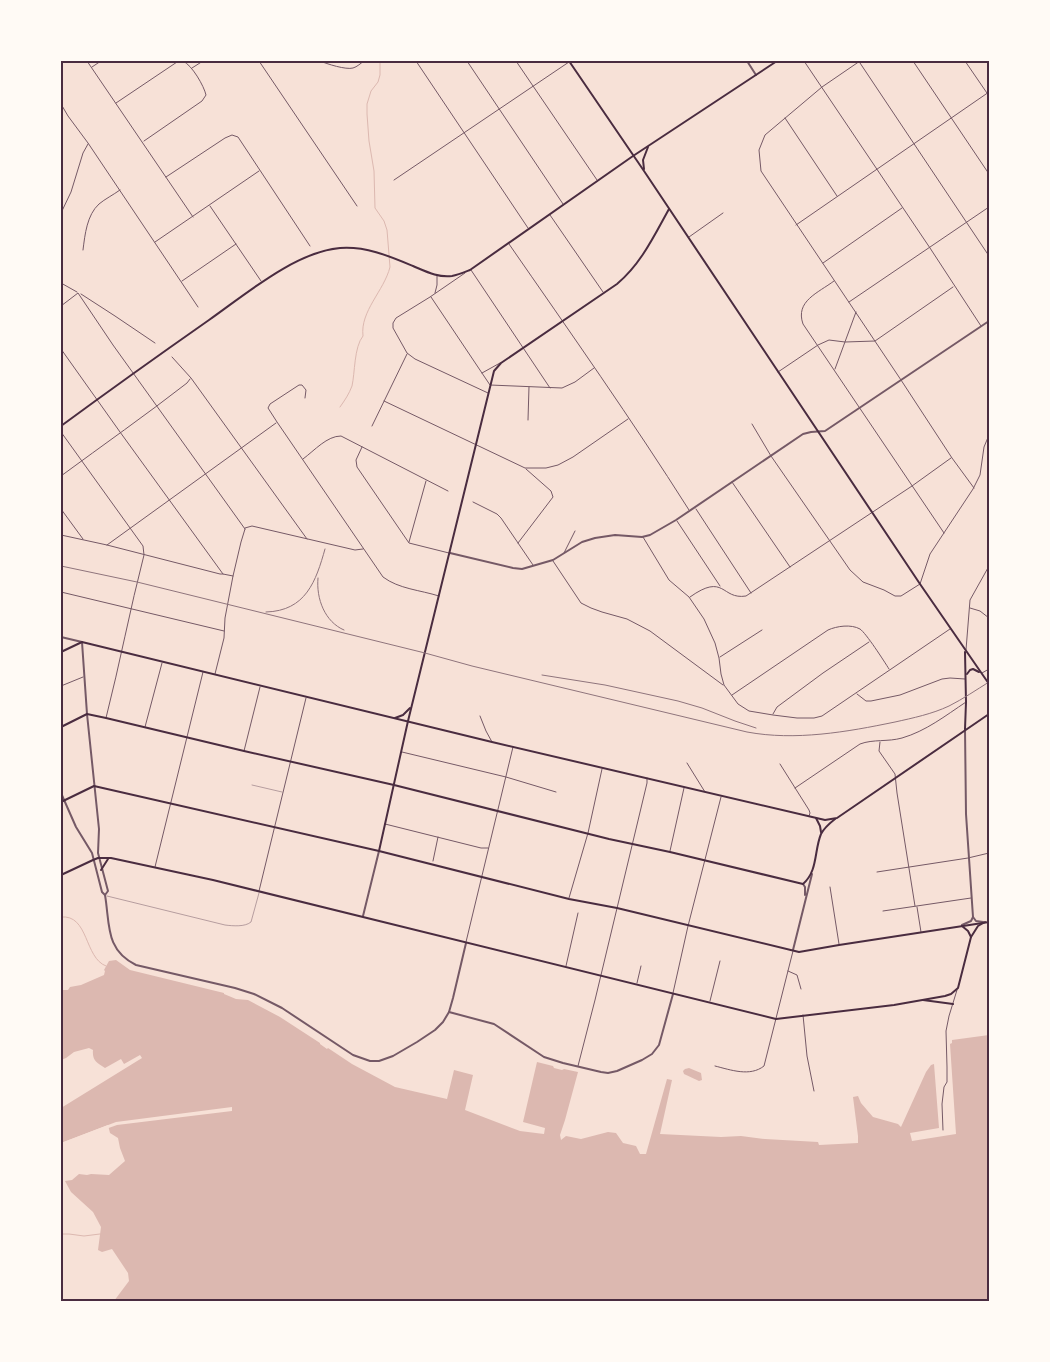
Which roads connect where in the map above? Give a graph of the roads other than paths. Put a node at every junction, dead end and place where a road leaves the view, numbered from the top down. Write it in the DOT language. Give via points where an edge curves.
graph roads {
  1 [pos="87,61"];
  2 [pos="101,61"];
  3 [pos="183,61"];
  4 [pos="203,61"];
  5 [pos="259,61"];
  6 [pos="320,61"];
  7 [pos="364,61"];
  8 [pos="416,61"];
  9 [pos="467,61"];
  10 [pos="516,61"];
  11 [pos="569,61"];
  12 [pos="747,61"];
  13 [pos="776,61"];
  14 [pos="804,61"];
  15 [pos="913,61"];
  16 [pos="966,61"];
  17 [pos="859,62"];
  18 [pos="92,68"];
  19 [pos="192,69"];
  20 [pos="756,75"];
  21 [pos="533,86"];
  22 [pos="822,87"];
  23 [pos="988,94"];
  24 [pos="116,103"];
  25 [pos="61,104"];
  26 [pos="500,109"];
  27 [pos="784,118"];
  28 [pos="951,118"];
  29 [pos="464,133"];
  30 [pos="143,142"];
  31 [pos="88,143"];
  32 [pos="914,144"];
  33 [pos="649,146"];
  34 [pos="633,156"];
  35 [pos="877,169"];
  36 [pos="260,171"];
  37 [pos="644,171"];
  38 [pos="989,174"];
  39 [pos="166,177"];
  40 [pos="394,180"];
  41 [pos="598,181"];
  42 [pos="120,190"];
  43 [pos="837,197"];
  44 [pos="564,204"];
  45 [pos="209,205"];
  46 [pos="357,206"];
  47 [pos="989,207"];
  48 [pos="903,208"];
  49 [pos="669,209"];
  50 [pos="61,213"];
  51 [pos="723,213"];
  52 [pos="549,214"];
  53 [pos="193,216"];
  54 [pos="966,222"];
  55 [pos="796,225"];
  56 [pos="529,228"];
  57 [pos="688,238"];
  58 [pos="154,242"];
  59 [pos="508,242"];
  60 [pos="236,244"];
  61 [pos="310,246"];
  62 [pos="930,248"];
  63 [pos="83,250"];
  64 [pos="989,256"];
  65 [pos="823,263"];
  66 [pos="470,270"];
  67 [pos="437,275"];
  68 [pos="835,280"];
  69 [pos="181,281"];
  70 [pos="61,283"];
  71 [pos="262,283"];
  72 [pos="954,287"];
  73 [pos="604,292"];
  74 [pos="78,293"];
  75 [pos="435,294"];
  76 [pos="430,297"];
  77 [pos="849,302"];
  78 [pos="61,306"];
  79 [pos="198,307"];
  80 [pos="856,312"];
  81 [pos="562,321"];
  82 [pos="989,321"];
  83 [pos="981,326"];
  84 [pos="875,340"];
  85 [pos="845,342"];
  86 [pos="155,343"];
  87 [pos="818,345"];
  88 [pos="523,347"];
  89 [pos="61,349"];
  90 [pos="407,353"];
  91 [pos="172,357"];
  92 [pos="500,363"];
  93 [pos="595,367"];
  94 [pos="835,370"];
  95 [pos="778,372"];
  96 [pos="133,373"];
  97 [pos="481,373"];
  98 [pos="191,378"];
  99 [pos="901,380"];
  100 [pos="490,385"];
  101 [pos="529,387"];
  102 [pos="550,388"];
  103 [pos="488,393"];
  104 [pos="305,398"];
  105 [pos="96,400"];
  106 [pos="384,401"];
  107 [pos="157,407"];
  108 [pos="860,408"];
  109 [pos="629,419"];
  110 [pos="528,420"];
  111 [pos="277,422"];
  112 [pos="752,424"];
  113 [pos="61,426"];
  114 [pos="372,426"];
  115 [pos="61,432"];
  116 [pos="120,432"];
  117 [pos="818,432"];
  118 [pos="989,435"];
  119 [pos="476,445"];
  120 [pos="241,447"];
  121 [pos="362,447"];
  122 [pos="771,456"];
  123 [pos="952,458"];
  124 [pos="303,459"];
  125 [pos="82,461"];
  126 [pos="525,468"];
  127 [pos="205,474"];
  128 [pos="61,476"];
  129 [pos="426,480"];
  130 [pos="732,482"];
  131 [pos="912,486"];
  132 [pos="974,488"];
  133 [pos="448,491"];
  134 [pos="169,500"];
  135 [pos="473,502"];
  136 [pos="695,507"];
  137 [pos="61,509"];
  138 [pos="690,511"];
  139 [pos="872,512"];
  140 [pos="676,520"];
  141 [pos="130,528"];
  142 [pos="245,529"];
  143 [pos="575,532"];
  144 [pos="944,533"];
  145 [pos="61,535"];
  146 [pos="642,537"];
  147 [pos="307,539"];
  148 [pos="84,540"];
  149 [pos="830,541"];
  150 [pos="409,543"];
  151 [pos="518,543"];
  152 [pos="107,545"];
  153 [pos="364,548"];
  154 [pos="450,553"];
  155 [pos="564,553"];
  156 [pos="144,554"];
  157 [pos="553,560"];
  158 [pos="534,566"];
  159 [pos="989,566"];
  160 [pos="790,568"];
  161 [pos="223,574"];
  162 [pos="233,576"];
  163 [pos="920,584"];
  164 [pos="720,587"];
  165 [pos="61,592"];
  166 [pos="752,593"];
  167 [pos="439,596"];
  168 [pos="689,597"];
  169 [pos="969,608"];
  170 [pos="130,609"];
  171 [pos="989,618"];
  172 [pos="950,629"];
  173 [pos="762,630"];
  174 [pos="224,631"];
  175 [pos="61,637"];
  176 [pos="82,642"];
  177 [pos="870,642"];
  178 [pos="966,651"];
  179 [pos="61,652"];
  180 [pos="122,652"];
  181 [pos="719,658"];
  182 [pos="162,661"];
  183 [pos="989,669"];
  184 [pos="890,670"];
  185 [pos="203,672"];
  186 [pos="215,674"];
  187 [pos="982,674"];
  188 [pos="84,677"];
  189 [pos="966,677"];
  190 [pos="989,684"];
  191 [pos="724,685"];
  192 [pos="61,686"];
  193 [pos="260,686"];
  194 [pos="857,693"];
  195 [pos="731,695"];
  196 [pos="307,697"];
  197 [pos="966,702"];
  198 [pos="411,706"];
  199 [pos="87,714"];
  200 [pos="989,714"];
  201 [pos="773,715"];
  202 [pos="480,716"];
  203 [pos="106,718"];
  204 [pos="394,718"];
  205 [pos="408,721"];
  206 [pos="61,727"];
  207 [pos="145,727"];
  208 [pos="965,729"];
  209 [pos="186,737"];
  210 [pos="492,742"];
  211 [pos="880,742"];
  212 [pos="513,747"];
  213 [pos="244,752"];
  214 [pos="401,752"];
  215 [pos="291,761"];
  216 [pos="687,763"];
  217 [pos="780,764"];
  218 [pos="603,768"];
  219 [pos="506,778"];
  220 [pos="647,778"];
  221 [pos="895,778"];
  222 [pos="252,785"];
  223 [pos="394,785"];
  224 [pos="94,786"];
  225 [pos="684,788"];
  226 [pos="795,788"];
  227 [pos="283,792"];
  228 [pos="556,792"];
  229 [pos="61,793"];
  230 [pos="706,793"];
  231 [pos="721,797"];
  232 [pos="63,801"];
  233 [pos="171,802"];
  234 [pos="498,811"];
  235 [pos="809,817"];
  236 [pos="816,818"];
  237 [pos="837,818"];
  238 [pos="385,824"];
  239 [pos="275,827"];
  240 [pos="588,833"];
  241 [pos="821,835"];
  242 [pos="438,837"];
  243 [pos="633,843"];
  244 [pos="489,848"];
  245 [pos="379,851"];
  246 [pos="670,852"];
  247 [pos="989,853"];
  248 [pos="111,858"];
  249 [pos="968,858"];
  250 [pos="96,859"];
  251 [pos="432,861"];
  252 [pos="705,861"];
  253 [pos="909,866"];
  254 [pos="154,868"];
  255 [pos="101,870"];
  256 [pos="877,872"];
  257 [pos="812,874"];
  258 [pos="61,875"];
  259 [pos="483,876"];
  260 [pos="803,884"];
  261 [pos="830,887"];
  262 [pos="259,892"];
  263 [pos="106,895"];
  264 [pos="972,898"];
  265 [pos="569,899"];
  266 [pos="805,900"];
  267 [pos="916,906"];
  268 [pos="617,908"];
  269 [pos="883,911"];
  270 [pos="578,914"];
  271 [pos="973,917"];
  272 [pos="363,918"];
  273 [pos="985,922"];
  274 [pos="989,922"];
  275 [pos="688,926"];
  276 [pos="961,926"];
  277 [pos="922,933"];
  278 [pos="971,937"];
  279 [pos="466,943"];
  280 [pos="839,945"];
  281 [pos="793,950"];
  282 [pos="720,961"];
  283 [pos="566,966"];
  284 [pos="641,966"];
  285 [pos="788,971"];
  286 [pos="600,975"];
  287 [pos="637,984"];
  288 [pos="958,988"];
  289 [pos="800,989"];
  290 [pos="673,994"];
  291 [pos="921,1000"];
  292 [pos="710,1002"];
  293 [pos="953,1004"];
  294 [pos="449,1012"];
  295 [pos="803,1015"];
  296 [pos="776,1019"];
  297 [pos="715,1066"];
  298 [pos="578,1067"];
  299 [pos="814,1091"];
  300 [pos="943,1130"];
  1 -- 18 [label="street"];
  2 -- 18 [label="street"];
  3 -- 19 [label="street"];
  3 -- 24 [label="street"];
  4 -- 19 [label="street"];
  5 -- 46 [label="street"];
  6 -- 7 [label="street" via="350,69"];
  8 -- 29 [label="street"];
  9 -- 26 [label="street"];
  10 -- 21 [label="street"];
  11 -- 21 [label="street"];
  11 -- 34 [label="main road"];
  12 -- 20 [label="street"];
  13 -- 20 [label="main road"];
  14 -- 22 [label="street"];
  15 -- 28 [label="street"];
  16 -- 23 [label="street"];
  17 -- 22 [label="street"];
  17 -- 32 [label="street"];
  18 -- 24 [label="street"];
  19 -- 30 [label="street" via="205,88 206,95 202,101"];
  20 -- 33 [label="main road"];
  21 -- 26 [label="street"];
  21 -- 41 [label="street"];
  22 -- 27 [label="street"];
  22 -- 35 [label="street"];
  23 -- 28 [label="street"];
  24 -- 30 [label="street"];
  25 -- 31 [label="street"];
  26 -- 29 [label="street"];
  26 -- 44 [label="street"];
  27 -- 43 [label="street"];
  27 -- 55 [label="street" via="765,135 759,150 760,171"];
  28 -- 32 [label="street"];
  28 -- 38 [label="street"];
  29 -- 40 [label="street"];
  29 -- 56 [label="street"];
  30 -- 39 [label="street"];
  31 -- 42 [label="street"];
  31 -- 50 [label="street"];
  32 -- 35 [label="street"];
  32 -- 54 [label="street"];
  33 -- 34 [label="main road"];
  33 -- 37 [label="main road" via="643,160"];
  34 -- 37 [label="main road"];
  34 -- 41 [label="main road"];
  35 -- 43 [label="street"];
  35 -- 48 [label="street"];
  36 -- 39 [label="street" via="238,137 232,136"];
  36 -- 45 [label="street"];
  36 -- 61 [label="street"];
  37 -- 49 [label="main road"];
  39 -- 53 [label="street"];
  41 -- 44 [label="main road"];
  42 -- 58 [label="street"];
  42 -- 63 [label="street" via="92,212"];
  43 -- 55 [label="street"];
  44 -- 52 [label="main road"];
  45 -- 53 [label="street"];
  45 -- 60 [label="street"];
  47 -- 54 [label="street"];
  48 -- 62 [label="street"];
  48 -- 65 [label="street"];
  49 -- 57 [label="main road"];
  49 -- 73 [label="main road" via="634,268"];
  51 -- 57 [label="street"];
  52 -- 56 [label="main road"];
  52 -- 73 [label="street"];
  53 -- 58 [label="street"];
  54 -- 62 [label="street"];
  54 -- 64 [label="street"];
  55 -- 65 [label="street"];
  56 -- 59 [label="main road"];
  57 -- 95 [label="main road"];
  58 -- 69 [label="street"];
  59 -- 66 [label="main road"];
  59 -- 81 [label="street"];
  60 -- 69 [label="street"];
  60 -- 71 [label="street"];
  62 -- 72 [label="street"];
  62 -- 77 [label="street"];
  65 -- 68 [label="street"];
  66 -- 67 [label="main road" via="454,276"];
  66 -- 75 [label="street"];
  66 -- 88 [label="street"];
  67 -- 71 [label="main road" via="375,251 340,248 303,258"];
  67 -- 75 [label="street"];
  68 -- 77 [label="street"];
  68 -- 87 [label="street" via="806,301 802,308 800,317 803,324"];
  69 -- 79 [label="street"];
  70 -- 74 [label="street"];
  71 -- 96 [label="main road"];
  72 -- 83 [label="street"];
  72 -- 84 [label="street"];
  73 -- 81 [label="main road"];
  74 -- 78 [label="street"];
  74 -- 86 [label="street"];
  74 -- 96 [label="street"];
  75 -- 76 [label="street"];
  76 -- 90 [label="street" via="393,323"];
  76 -- 97 [label="street"];
  77 -- 80 [label="street"];
  80 -- 84 [label="street"];
  80 -- 85 [label="street"];
  81 -- 88 [label="main road"];
  81 -- 93 [label="street"];
  82 -- 83 [label="street"];
  83 -- 99 [label="street"];
  84 -- 85 [label="street"];
  84 -- 99 [label="street"];
  85 -- 87 [label="street" via="829,340"];
  85 -- 94 [label="street"];
  87 -- 94 [label="street"];
  87 -- 95 [label="street"];
  88 -- 92 [label="main road"];
  88 -- 102 [label="street"];
  89 -- 105 [label="street"];
  90 -- 103 [label="street"];
  90 -- 106 [label="street"];
  91 -- 98 [label="street"];
  92 -- 97 [label="street"];
  92 -- 100 [label="main road"];
  93 -- 102 [label="street" via="575,382 562,388"];
  93 -- 109 [label="street"];
  94 -- 108 [label="street"];
  95 -- 117 [label="main road"];
  96 -- 105 [label="main road"];
  96 -- 107 [label="street"];
  97 -- 100 [label="street"];
  98 -- 107 [label="street"];
  98 -- 120 [label="street"];
  99 -- 108 [label="street"];
  99 -- 123 [label="street"];
  100 -- 101 [label="street"];
  100 -- 103 [label="main road"];
  101 -- 102 [label="street"];
  101 -- 110 [label="street"];
  103 -- 119 [label="main road"];
  104 -- 111 [label="street" via="306,390 302,384 270,404 268,408"];
  105 -- 113 [label="main road"];
  105 -- 116 [label="street"];
  106 -- 114 [label="street"];
  106 -- 119 [label="street"];
  107 -- 116 [label="street"];
  107 -- 127 [label="street"];
  108 -- 117 [label="street" via="825,431"];
  108 -- 131 [label="street"];
  109 -- 126 [label="street" via="558,465"];
  109 -- 138 [label="street"];
  111 -- 120 [label="street"];
  111 -- 124 [label="street"];
  112 -- 122 [label="street"];
  115 -- 125 [label="street"];
  116 -- 125 [label="street"];
  116 -- 134 [label="street"];
  117 -- 122 [label="street" via="803,434"];
  117 -- 139 [label="main road"];
  118 -- 132 [label="street"];
  119 -- 126 [label="street"];
  119 -- 154 [label="main road"];
  120 -- 127 [label="street"];
  120 -- 147 [label="street"];
  121 -- 124 [label="street" via="342,436 335,436"];
  121 -- 129 [label="street"];
  121 -- 150 [label="street" via="357,466"];
  122 -- 130 [label="street"];
  122 -- 149 [label="street"];
  123 -- 131 [label="street"];
  123 -- 132 [label="street"];
  124 -- 153 [label="street"];
  125 -- 128 [label="street"];
  125 -- 141 [label="street"];
  126 -- 151 [label="street" via="553,497"];
  127 -- 134 [label="street"];
  127 -- 142 [label="street"];
  129 -- 133 [label="street"];
  129 -- 150 [label="street"];
  130 -- 136 [label="street"];
  130 -- 160 [label="street"];
  131 -- 139 [label="street"];
  131 -- 144 [label="street"];
  132 -- 144 [label="street"];
  134 -- 141 [label="street"];
  134 -- 161 [label="street"];
  135 -- 151 [label="street" via="497,514"];
  136 -- 138 [label="street"];
  136 -- 166 [label="street"];
  137 -- 148 [label="street"];
  138 -- 140 [label="street"];
  139 -- 149 [label="street"];
  139 -- 163 [label="main road"];
  140 -- 146 [label="street"];
  140 -- 164 [label="street"];
  141 -- 152 [label="street"];
  141 -- 156 [label="street" via="143,546"];
  142 -- 147 [label="street" via="252,526"];
  142 -- 162 [label="street"];
  143 -- 155 [label="street"];
  144 -- 163 [label="street" via="930,554"];
  145 -- 148 [label="street"];
  146 -- 155 [label="street" via="615,535 595,538"];
  146 -- 168 [label="street" via="669,580"];
  147 -- 153 [label="street" via="355,550"];
  148 -- 152 [label="street"];
  149 -- 160 [label="street"];
  149 -- 163 [label="street" via="850,570 863,582 895,596 901,596"];
  150 -- 154 [label="street"];
  151 -- 158 [label="street"];
  152 -- 156 [label="street"];
  153 -- 167 [label="street" via="389,581"];
  154 -- 158 [label="street" via="513,568"];
  154 -- 167 [label="main road"];
  155 -- 157 [label="street"];
  156 -- 161 [label="street"];
  156 -- 170 [label="street"];
  157 -- 158 [label="street"];
  157 -- 191 [label="street" via="581,603 650,631"];
  159 -- 169 [label="street" via="974,591"];
  160 -- 166 [label="street"];
  161 -- 162 [label="street"];
  162 -- 174 [label="street"];
  163 -- 172 [label="main road"];
  164 -- 166 [label="street" via="740,597"];
  164 -- 168 [label="street" via="707,587"];
  165 -- 170 [label="street"];
  167 -- 198 [label="main road"];
  168 -- 181 [label="street" via="704,619"];
  169 -- 171 [label="street"];
  169 -- 178 [label="street"];
  170 -- 174 [label="street"];
  170 -- 180 [label="street"];
  172 -- 178 [label="main road"];
  172 -- 184 [label="street"];
  173 -- 181 [label="street"];
  174 -- 186 [label="street"];
  175 -- 176 [label="street"];
  176 -- 179 [label="main road"];
  176 -- 180 [label="main road"];
  176 -- 188 [label="street"];
  177 -- 184 [label="street"];
  177 -- 195 [label="street" via="857,628 849,626 828,630"];
  177 -- 201 [label="street" via="776,706"];
  178 -- 187 [label="main road"];
  178 -- 189 [label="main road"];
  180 -- 182 [label="main road"];
  180 -- 203 [label="street"];
  181 -- 191 [label="street"];
  182 -- 185 [label="main road"];
  182 -- 207 [label="street"];
  183 -- 187 [label="street"];
  184 -- 194 [label="street"];
  185 -- 186 [label="main road"];
  185 -- 209 [label="street"];
  186 -- 193 [label="main road"];
  187 -- 189 [label="main road" via="973,669"];
  187 -- 190 [label="main road"];
  188 -- 192 [label="street"];
  188 -- 199 [label="street"];
  189 -- 194 [label="street" via="942,679 900,695 870,701"];
  189 -- 197 [label="main road"];
  191 -- 195 [label="street"];
  193 -- 196 [label="main road"];
  193 -- 213 [label="street"];
  194 -- 201 [label="street" via="822,716 797,718"];
  195 -- 201 [label="street" via="749,711"];
  196 -- 204 [label="main road"];
  196 -- 215 [label="street"];
  197 -- 208 [label="main road"];
  197 -- 211 [label="street" via="917,732"];
  198 -- 204 [label="main road" via="403,715"];
  198 -- 205 [label="main road"];
  199 -- 203 [label="main road"];
  199 -- 206 [label="main road"];
  199 -- 224 [label="street"];
  200 -- 208 [label="main road"];
  202 -- 210 [label="street"];
  203 -- 207 [label="main road"];
  204 -- 205 [label="main road"];
  205 -- 210 [label="main road"];
  205 -- 214 [label="main road"];
  207 -- 209 [label="main road"];
  208 -- 221 [label="main road"];
  208 -- 249 [label="street"];
  209 -- 213 [label="main road"];
  209 -- 233 [label="street"];
  210 -- 212 [label="main road"];
  211 -- 221 [label="street" via="879,751 893,769"];
  211 -- 226 [label="street" via="860,744"];
  212 -- 218 [label="main road"];
  212 -- 219 [label="street"];
  213 -- 215 [label="main road"];
  214 -- 219 [label="street"];
  214 -- 223 [label="main road"];
  215 -- 223 [label="main road"];
  215 -- 227 [label="street"];
  216 -- 230 [label="street"];
  217 -- 226 [label="street"];
  218 -- 220 [label="main road"];
  218 -- 240 [label="street"];
  219 -- 228 [label="street"];
  219 -- 234 [label="street"];
  220 -- 225 [label="main road"];
  220 -- 243 [label="street"];
  221 -- 237 [label="main road"];
  221 -- 253 [label="street"];
  222 -- 227 [label="lane"];
  223 -- 234 [label="main road"];
  223 -- 238 [label="main road"];
  224 -- 232 [label="main road"];
  224 -- 233 [label="main road"];
  224 -- 250 [label="street" via="99,829"];
  225 -- 230 [label="main road"];
  225 -- 246 [label="street"];
  226 -- 235 [label="street" via="809,810"];
  227 -- 239 [label="street"];
  229 -- 232 [label="street"];
  230 -- 231 [label="main road"];
  231 -- 235 [label="main road"];
  231 -- 252 [label="street"];
  232 -- 250 [label="street"];
  233 -- 239 [label="main road"];
  233 -- 254 [label="street"];
  234 -- 240 [label="main road"];
  234 -- 244 [label="street"];
  235 -- 236 [label="main road"];
  236 -- 237 [label="main road"];
  236 -- 241 [label="main road"];
  237 -- 241 [label="main road"];
  238 -- 242 [label="street"];
  238 -- 245 [label="main road"];
  239 -- 245 [label="main road"];
  239 -- 262 [label="street"];
  240 -- 243 [label="main road"];
  240 -- 265 [label="street"];
  241 -- 257 [label="main road"];
  242 -- 244 [label="street"];
  242 -- 251 [label="street"];
  243 -- 246 [label="main road"];
  243 -- 268 [label="street"];
  244 -- 259 [label="street"];
  245 -- 259 [label="main road"];
  245 -- 272 [label="street"];
  246 -- 252 [label="main road"];
  247 -- 249 [label="street"];
  248 -- 250 [label="main road"];
  248 -- 254 [label="main road"];
  248 -- 255 [label="main road"];
  249 -- 253 [label="street"];
  249 -- 264 [label="street"];
  250 -- 255 [label="street"];
  250 -- 258 [label="main road"];
  250 -- 263 [label="street" via="102,892"];
  252 -- 260 [label="main road"];
  252 -- 275 [label="street"];
  253 -- 256 [label="street"];
  253 -- 267 [label="street"];
  254 -- 262 [label="main road"];
  255 -- 263 [label="street" via="108,891"];
  257 -- 260 [label="main road"];
  257 -- 266 [label="street"];
  259 -- 265 [label="main road"];
  259 -- 279 [label="street"];
  260 -- 266 [label="street"];
  261 -- 280 [label="street"];
  262 -- 263 [label="lane" via="248,925 225,925"];
  262 -- 272 [label="main road"];
  263 -- 294 [label="street" via="113,944 130,962 254,994 282,1008 361,1059 380,1061 393,1056 435,1030"];
  264 -- 267 [label="street"];
  264 -- 271 [label="street"];
  265 -- 268 [label="main road"];
  266 -- 281 [label="street"];
  267 -- 269 [label="street"];
  267 -- 277 [label="street"];
  268 -- 275 [label="main road"];
  268 -- 286 [label="street"];
  270 -- 283 [label="street"];
  271 -- 273 [label="street" via="976,921"];
  271 -- 276 [label="street"];
  272 -- 279 [label="main road"];
  273 -- 274 [label="main road"];
  273 -- 276 [label="main road"];
  273 -- 278 [label="main road"];
  275 -- 281 [label="main road"];
  275 -- 290 [label="street"];
  276 -- 277 [label="main road"];
  276 -- 278 [label="main road"];
  277 -- 280 [label="main road"];
  278 -- 288 [label="main road"];
  279 -- 283 [label="main road"];
  279 -- 294 [label="street"];
  280 -- 281 [label="main road" via="806,952"];
  281 -- 285 [label="street"];
  282 -- 292 [label="street"];
  283 -- 286 [label="main road"];
  284 -- 287 [label="street"];
  285 -- 289 [label="street" via="797,975"];
  285 -- 296 [label="street"];
  286 -- 287 [label="main road"];
  286 -- 298 [label="street"];
  287 -- 290 [label="main road"];
  288 -- 291 [label="main road" via="945,996"];
  288 -- 293 [label="street"];
  290 -- 292 [label="main road"];
  290 -- 298 [label="street" via="659,1045 652,1054 622,1069 608,1072"];
  291 -- 293 [label="main road"];
  291 -- 295 [label="main road"];
  292 -- 296 [label="main road"];
  293 -- 300 [label="street" via="946,1031 947,1082 942,1104"];
  294 -- 298 [label="street" via="494,1024 544,1057"];
  295 -- 296 [label="main road"];
  295 -- 299 [label="street"];
  296 -- 297 [label="street" via="761,1069 744,1072"];
}
